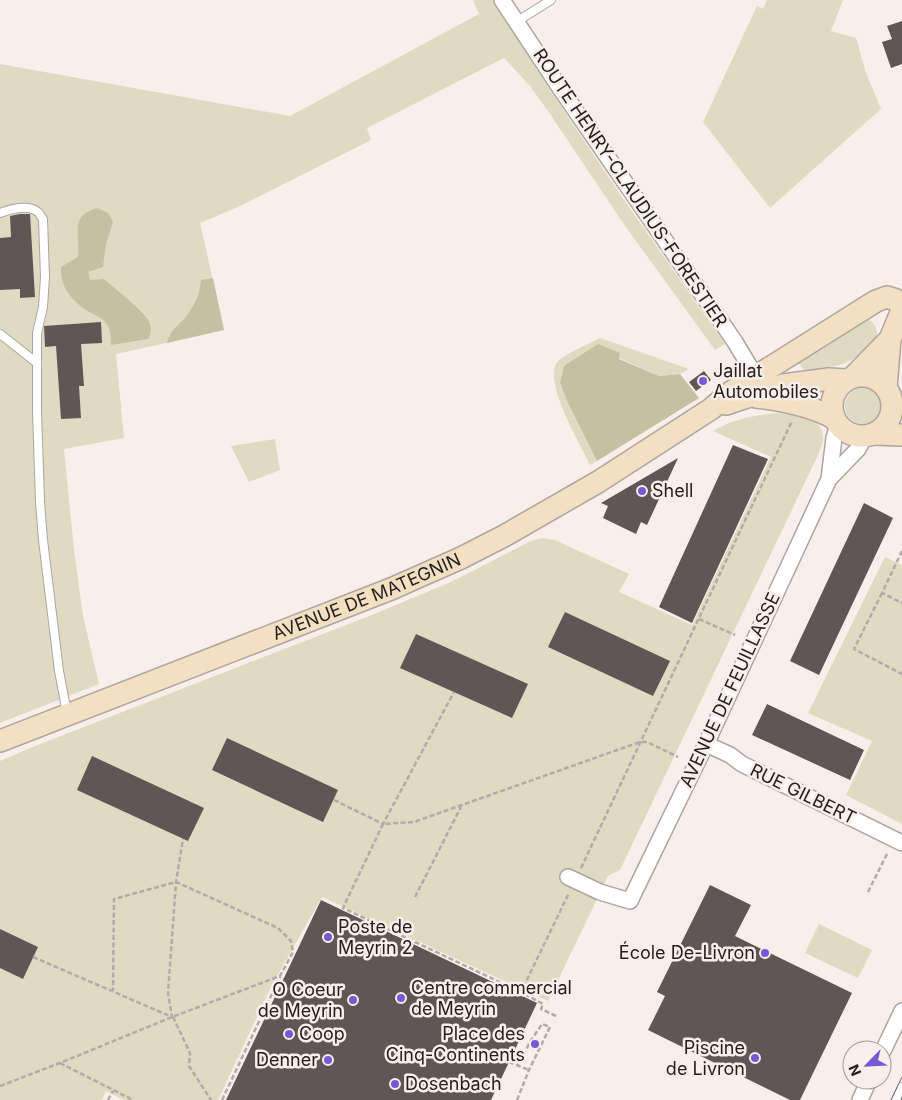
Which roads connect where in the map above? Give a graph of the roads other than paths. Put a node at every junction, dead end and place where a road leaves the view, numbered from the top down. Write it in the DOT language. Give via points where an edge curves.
graph roads {
  1 [pos="502,0"];
  2 [pos="551,0"];
  3 [pos="516,22"];
  4 [pos="0,213"];
  5 [pos="902,302"];
  6 [pos="902,310"];
  7 [pos="0,334"];
  8 [pos="890,339"];
  9 [pos="37,363"];
  10 [pos="850,379"];
  11 [pos="753,387"];
  12 [pos="892,397"];
  13 [pos="836,422"];
  14 [pos="869,435"];
  15 [pos="902,435"];
  16 [pos="829,479"];
  17 [pos="68,715"];
  18 [pos="0,741"];
  19 [pos="706,744"];
  20 [pos="902,843"];
  21 [pos="568,877"];
  22 [pos="902,1011"];
  23 [pos="888,1040"];
  24 [pos="902,1087"];
  25 [pos="896,1100"];
  1 -- 3 [label="street, ROUTE HENRY-CLAUDIUS-FORESTIER"];
  2 -- 3 [label="lane"];
  3 -- 11 [label="street, ROUTE HENRY-CLAUDIUS-FORESTIER" via="735,342"];
  4 -- 9 [label="lane" via="9,209 30,209 43,219 45,277 37,334"];
  5 -- 11 [label="main road, AVENUE DE MATEGNIN" via="887,297 876,301"];
  6 -- 8 [label="main road"];
  7 -- 9 [label="lane"];
  8 -- 10 [label="main road"];
  8 -- 12 [label="main road"];
  9 -- 17 [label="lane" via="42,540"];
  10 -- 11 [label="main road, AVENUE DE MATEGNIN"];
  10 -- 12 [label="main road" via="860,376 874,379"];
  10 -- 13 [label="main road" via="837,389 832,400"];
  11 -- 13 [label="main road" via="820,410"];
  11 -- 17 [label="main road, AVENUE DE MATEGNIN" via="731,392 712,409 586,490 461,558 391,589"];
  12 -- 14 [label="main road" via="885,425"];
  13 -- 14 [label="main road" via="850,434"];
  13 -- 16 [label="street, AVENUE DE FEUILLASSE"];
  14 -- 15 [label="main road"];
  14 -- 16 [label="street, AVENUE DE FEUILLASSE"];
  16 -- 19 [label="street, AVENUE DE FEUILLASSE"];
  17 -- 18 [label="main road, AVENUE DE MATEGNIN"];
  19 -- 20 [label="street, RUE GILBERT"];
  19 -- 21 [label="street, AVENUE DE FEUILLASSE" via="630,901"];
  22 -- 23 [label="street"];
  24 -- 25 [label="lane"];
}
